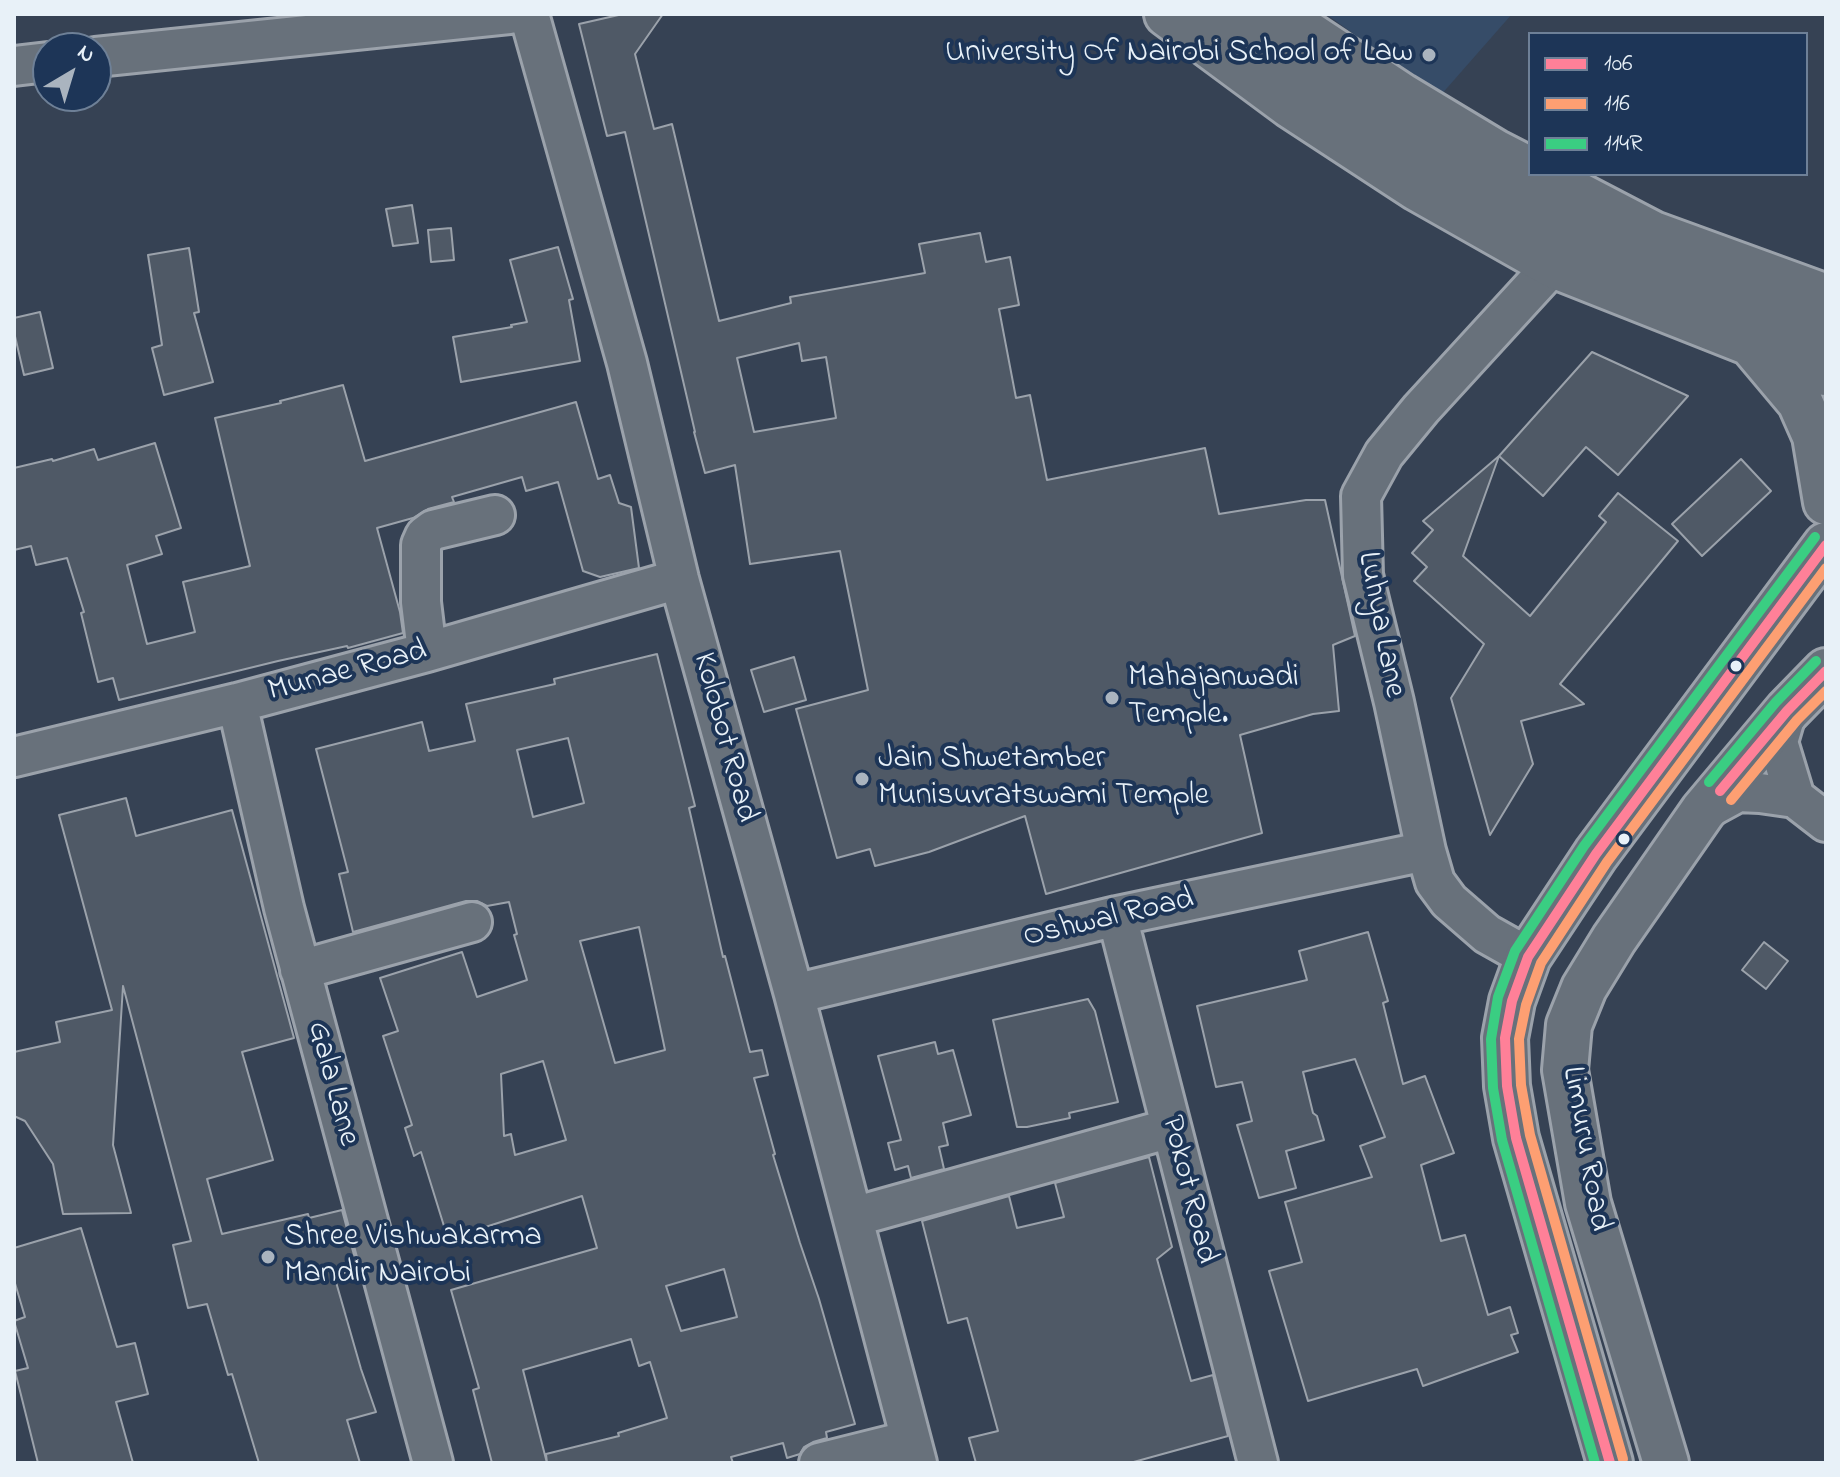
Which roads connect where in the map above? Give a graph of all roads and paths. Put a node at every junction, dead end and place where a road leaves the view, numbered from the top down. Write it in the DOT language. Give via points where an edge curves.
graph roads {
  1 [pos="509,14"];
  2 [pos="529,14"];
  3 [pos="1167,14"];
  4 [pos="1229,14"];
  5 [pos="1279,14"];
  6 [pos="112,55"];
  7 [pos="1528,169"];
  8 [pos="1542,176"];
  9 [pos="1553,265"];
  10 [pos="1826,297"];
  11 [pos="1826,329"];
  12 [pos="1749,341"];
  13 [pos="1826,373"];
  14 [pos="1826,502"];
  15 [pos="495,515"];
  16 [pos="1825,535"];
  17 [pos="679,579"];
  18 [pos="427,652"];
  19 [pos="1826,671"];
  20 [pos="237,703"];
  21 [pos="1787,711"];
  22 [pos="14,757"];
  23 [pos="1795,798"];
  24 [pos="1703,811"];
  25 [pos="1826,822"];
  26 [pos="1426,851"];
  27 [pos="1117,916"];
  28 [pos="472,922"];
  29 [pos="1528,957"];
  30 [pos="300,970"];
  31 [pos="794,994"];
  32 [pos="1171,1128"];
  33 [pos="853,1217"];
  34 [pos="914,1451"];
  35 [pos="433,1463"];
  36 [pos="819,1463"];
  37 [pos="1258,1463"];
  38 [pos="1610,1463"];
  39 [pos="1666,1463"];
  1 -- 6 [label="street"];
  2 -- 17 [label="street, Kolobot Road" via="627,363"];
  3 -- 9 [label="main road" via="1290,105 1417,188"];
  4 -- 11 [label="main road" via="1379,124 1551,221 1767,311"];
  5 -- 7 [label="main road" via="1402,96"];
  8 -- 10 [label="main road" via="1653,234"];
  9 -- 12 [label="main road"];
  9 -- 26 [label="street, Luhya Lane" via="1412,420 1384,454 1361,496 1363,575"];
  12 -- 13 [label="main road"];
  12 -- 14 [label="main road" via="1800,402 1815,436"];
  15 -- 18 [label="street" via="425,536 421,602"];
  16 -- 29 [label="main road, Limuru Road"];
  17 -- 18 [label="street, Munae Road"];
  17 -- 31 [label="street, Kolobot Road"];
  18 -- 20 [label="street, Munae Road"];
  19 -- 21 [label="main road, Limuru Road"];
  20 -- 22 [label="street, Munae Road"];
  20 -- 30 [label="street, Gala Lane"];
  21 -- 23 [label="street" via="1778,742"];
  21 -- 24 [label="main road, Limuru Road"];
  23 -- 24 [label="street" via="1738,792"];
  23 -- 25 [label="street"];
  24 -- 39 [label="main road, Limuru Road" via="1584,988 1569,1025 1565,1070 1588,1203"];
  26 -- 27 [label="street, Oshwal Road"];
  26 -- 29 [label="street, Luhya Lane" via="1435,882 1449,901 1487,934"];
  27 -- 31 [label="street, Oshwal Road"];
  27 -- 32 [label="street, Pokot Road"];
  28 -- 30 [label="street"];
  29 -- 38 [label="main road, Limuru Road" via="1505,1038 1507,1086 1520,1153"];
  30 -- 35 [label="street, Gala Lane"];
  31 -- 33 [label="street, Kolobot Road"];
  32 -- 33 [label="street"];
  32 -- 37 [label="street, Pokot Road"];
  33 -- 34 [label="street, Kolobot Road"];
  34 -- 36 [label="street"];
}
